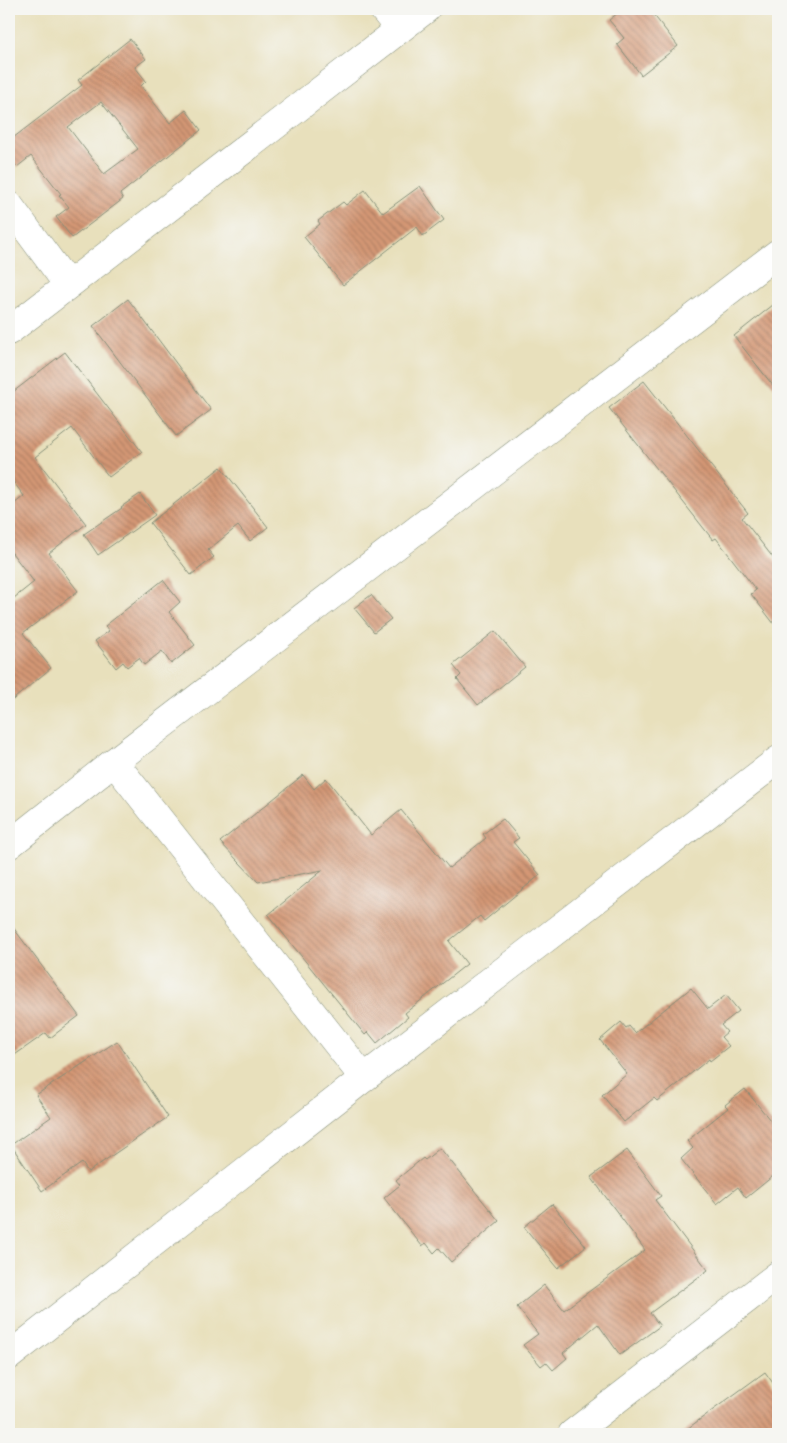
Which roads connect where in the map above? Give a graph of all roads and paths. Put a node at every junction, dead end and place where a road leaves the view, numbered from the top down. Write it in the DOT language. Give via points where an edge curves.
graph roads {
  1 [pos="426,9"];
  2 [pos="391,19"];
  3 [pos="9,206"];
  4 [pos="778,253"];
  5 [pos="68,285"];
  6 [pos="9,331"];
  7 [pos="778,760"];
  8 [pos="114,762"];
  9 [pos="9,845"];
  10 [pos="364,1078"];
  11 [pos="778,1275"];
  12 [pos="9,1356"];
  13 [pos="572,1434"];
  1 -- 2 [label="street"];
  2 -- 5 [label="street"];
  3 -- 5 [label="street"];
  4 -- 8 [label="street"];
  5 -- 6 [label="street"];
  7 -- 10 [label="street"];
  8 -- 9 [label="street"];
  8 -- 10 [label="street"];
  10 -- 12 [label="street"];
  11 -- 13 [label="street"];
}
